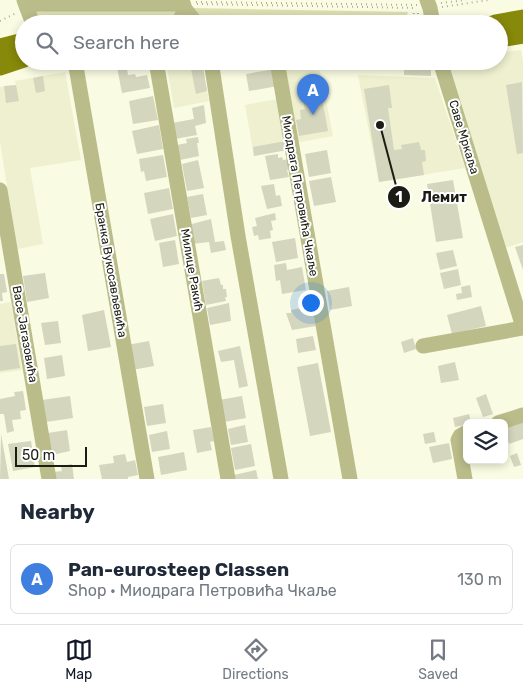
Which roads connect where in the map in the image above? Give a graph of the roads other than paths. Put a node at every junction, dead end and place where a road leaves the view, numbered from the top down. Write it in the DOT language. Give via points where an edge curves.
graph roads {
  1 [pos="25,4"];
  2 [pos="183,4"];
  3 [pos="191,15"];
  4 [pos="523,19"];
  5 [pos="508,22"];
  6 [pos="523,34"];
  7 [pos="508,36"];
  8 [pos="15,44"];
  9 [pos="0,48"];
  10 [pos="15,61"];
  11 [pos="0,66"];
  12 [pos="77,70"];
  13 [pos="158,70"];
  14 [pos="212,70"];
  15 [pos="279,70"];
  16 [pos="443,70"];
  17 [pos="0,190"];
  18 [pos="523,328"];
  19 [pos="423,346"];
  20 [pos="523,415"];
  21 [pos="508,420"];
  22 [pos="463,434"];
  23 [pos="49,479"];
  24 [pos="147,479"];
  25 [pos="228,479"];
  26 [pos="281,479"];
  27 [pos="350,479"];
  28 [pos="465,479"];
  1 -- 2 [label="street"];
  2 -- 3 [label="street"];
  4 -- 5 [label="main road"];
  6 -- 7 [label="main road"];
  8 -- 9 [label="main road"];
  10 -- 11 [label="main road"];
  12 -- 24 [label="street, Бранка Вукосављевића"];
  13 -- 25 [label="street, Милице Ракић"];
  14 -- 26 [label="street"];
  15 -- 27 [label="street, Миодрага Петровића Чкаље"];
  16 -- 18 [label="street, Саве Мркаља"];
  17 -- 23 [label="street, Васе Јагазовића"];
  18 -- 19 [label="street"];
  20 -- 21 [label="street"];
  22 -- 28 [label="street" via="458,440"];
}
